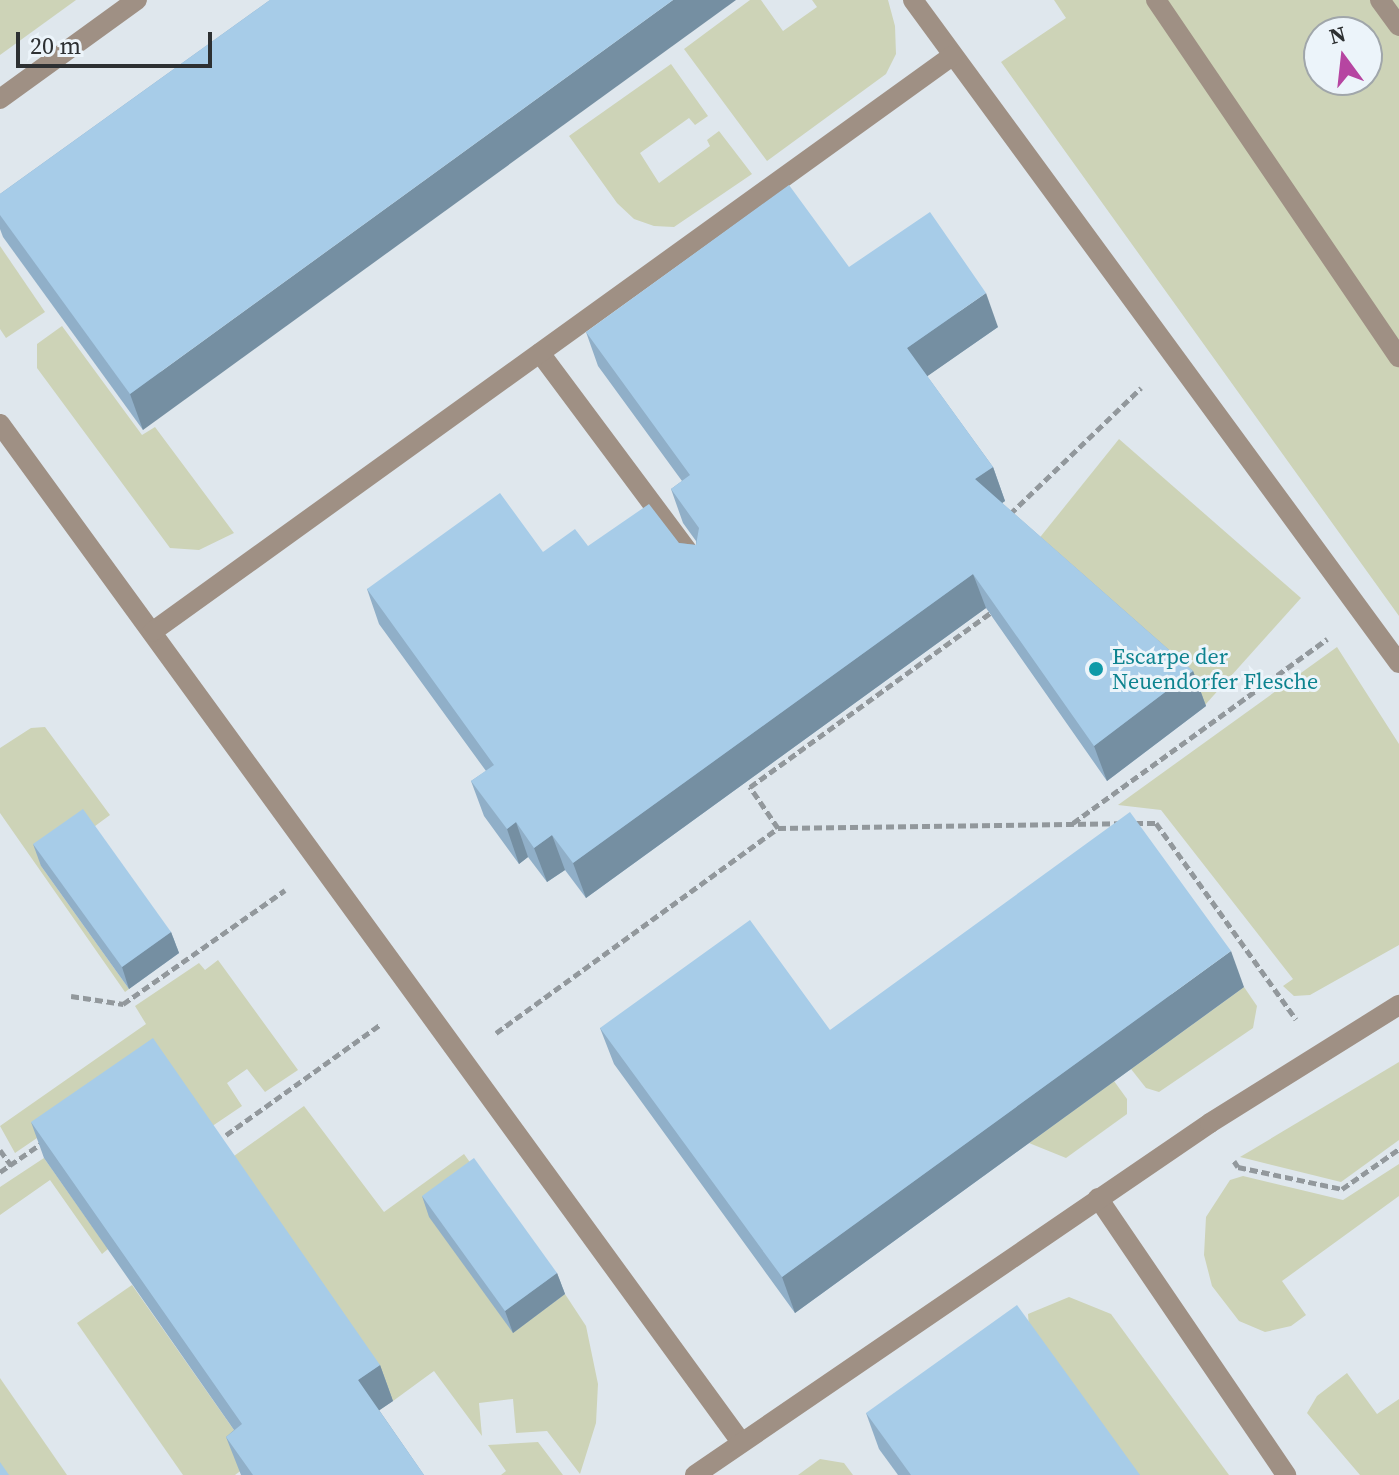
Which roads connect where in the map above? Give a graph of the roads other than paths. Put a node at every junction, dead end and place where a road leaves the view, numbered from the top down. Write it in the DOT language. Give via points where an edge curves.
graph roads {
  1 [pos="137,0"];
  2 [pos="913,0"];
  3 [pos="1156,0"];
  4 [pos="1380,0"];
  5 [pos="1399,26"];
  6 [pos="952,56"];
  7 [pos="0,99"];
  8 [pos="540,353"];
  9 [pos="1399,357"];
  10 [pos="0,424"];
  11 [pos="701,569"];
  12 [pos="152,632"];
  13 [pos="1399,663"];
  14 [pos="1399,1005"];
  15 [pos="1098,1198"];
  16 [pos="741,1442"];
  17 [pos="695,1475"];
  18 [pos="1286,1475"];
  1 -- 7 [label="lane"];
  2 -- 6 [label="lane"];
  3 -- 9 [label="lane"];
  4 -- 5 [label="lane"];
  6 -- 8 [label="lane"];
  6 -- 13 [label="lane"];
  8 -- 11 [label="lane"];
  8 -- 12 [label="lane"];
  10 -- 12 [label="lane"];
  12 -- 16 [label="lane"];
  14 -- 15 [label="lane" via="1319,1051"];
  15 -- 16 [label="lane"];
  15 -- 18 [label="lane"];
  16 -- 17 [label="lane"];
}
